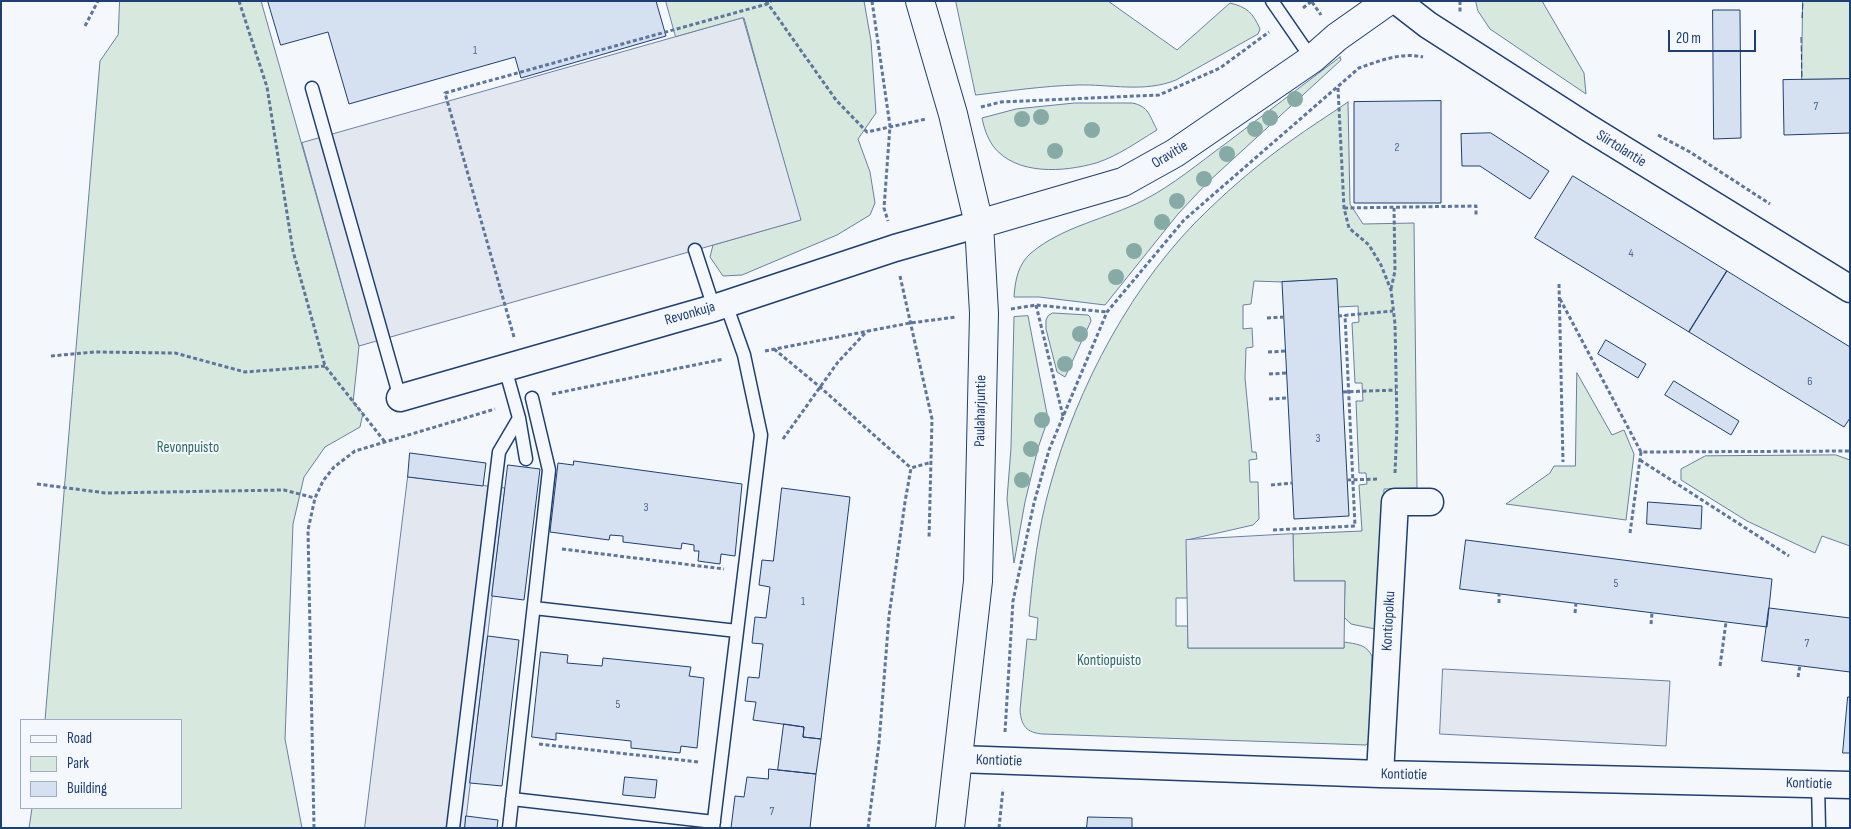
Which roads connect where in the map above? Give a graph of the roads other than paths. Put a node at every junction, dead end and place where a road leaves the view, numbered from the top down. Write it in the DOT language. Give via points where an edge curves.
graph roads {
  1 [pos="920,1"];
  2 [pos="1272,1"];
  3 [pos="1359,1"];
  4 [pos="1388,1"];
  5 [pos="1397,1"];
  6 [pos="1425,13"];
  7 [pos="1337,37"];
  8 [pos="1312,59"];
  9 [pos="312,88"];
  10 [pos="979,224"];
  11 [pos="695,250"];
  12 [pos="1850,289"];
  13 [pos="720,306"];
  14 [pos="514,366"];
  15 [pos="400,398"];
  16 [pos="532,398"];
  17 [pos="519,418"];
  18 [pos="526,459"];
  19 [pos="1430,502"];
  20 [pos="534,608"];
  21 [pos="738,631"];
  22 [pos="958,759"];
  23 [pos="1380,774"];
  24 [pos="1818,784"];
  25 [pos="1850,785"];
  26 [pos="512,799"];
  27 [pos="713,825"];
  28 [pos="453,828"];
  29 [pos="508,828"];
  30 [pos="950,828"];
  31 [pos="1820,828"];
  1 -- 10 [label="street, Paulaharjuntie" via="953,114"];
  2 -- 8 [label="lane"];
  3 -- 7 [label="street, Oravitie"];
  4 -- 7 [label="street, Oravitie"];
  5 -- 6 [label="street, Siirtolantie"];
  6 -- 12 [label="street, Siirtolantie" via="1603,138"];
  7 -- 8 [label="street, Oravitie"];
  8 -- 10 [label="street, Oravitie" via="1176,153 1123,182"];
  9 -- 15 [label="lane"];
  10 -- 13 [label="street, Revonkuja"];
  10 -- 22 [label="street, Paulaharjuntie" via="984,313 978,581"];
  11 -- 13 [label="lane"];
  13 -- 14 [label="street, Revonkuja"];
  13 -- 21 [label="lane" via="744,355 761,435"];
  14 -- 15 [label="street, Revonkuja"];
  14 -- 17 [label="lane"];
  16 -- 20 [label="lane" via="549,470"];
  17 -- 18 [label="lane"];
  17 -- 28 [label="lane" via="499,452"];
  19 -- 23 [label="street, Kontiopolku" via="1395,490"];
  20 -- 21 [label="lane"];
  20 -- 26 [label="lane"];
  21 -- 27 [label="lane"];
  22 -- 23 [label="street, Kontiotie"];
  22 -- 30 [label="street, Paulaharjuntie"];
  23 -- 24 [label="street, Kontiotie"];
  24 -- 25 [label="street, Kontiotie"];
  24 -- 31 [label="lane"];
  26 -- 27 [label="lane"];
  26 -- 29 [label="lane"];
}
